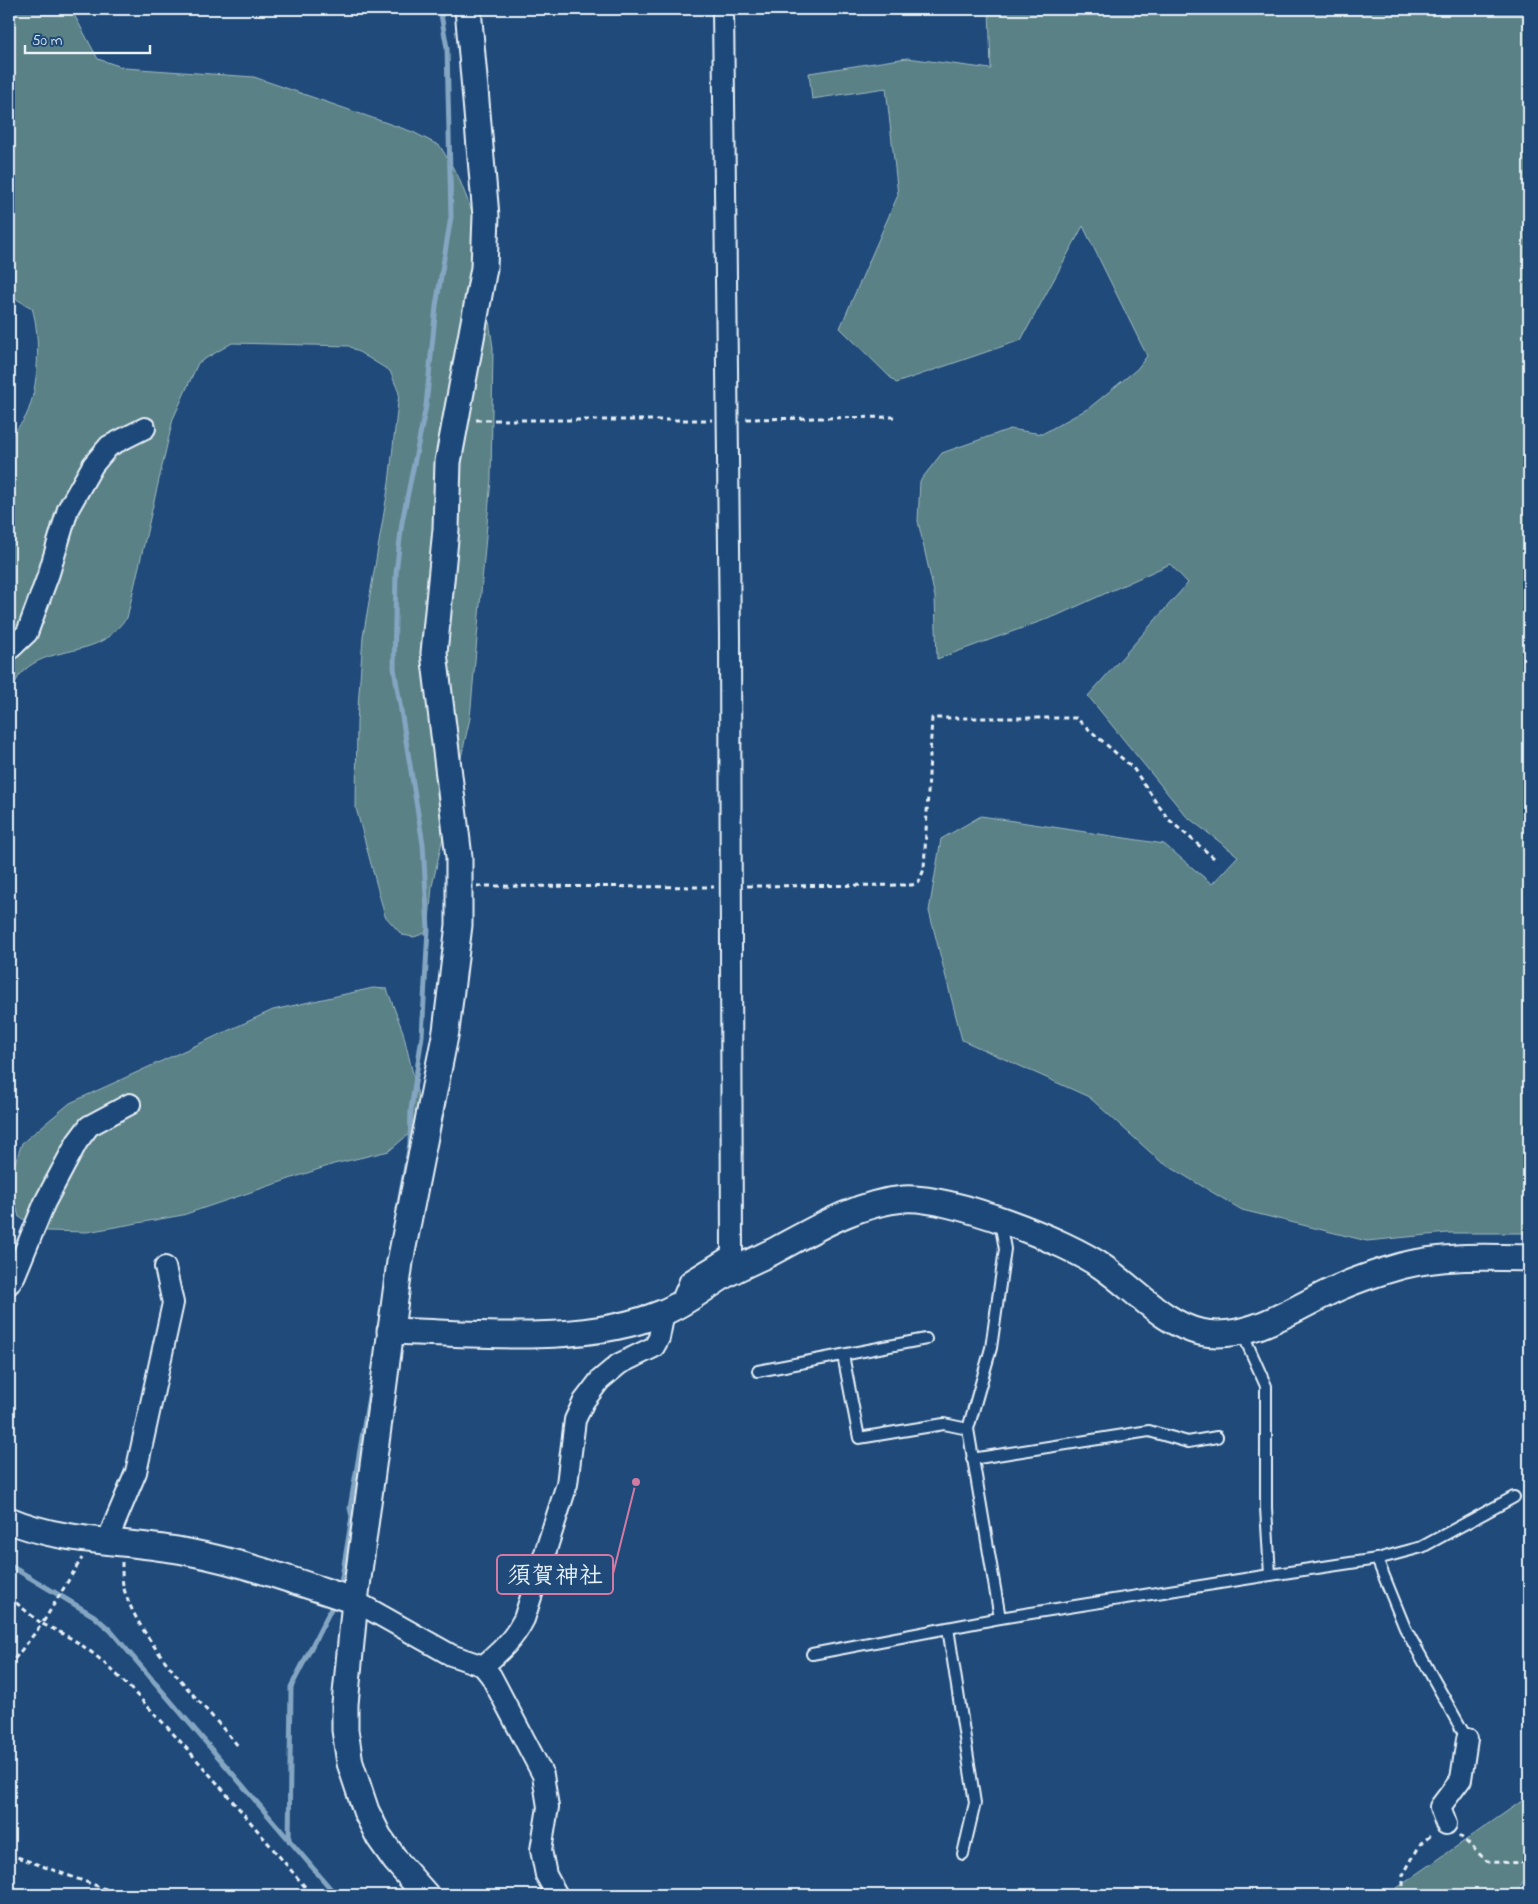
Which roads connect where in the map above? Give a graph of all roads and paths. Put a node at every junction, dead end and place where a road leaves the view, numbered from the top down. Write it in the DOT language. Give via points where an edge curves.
graph roads {
  1 [pos="468,9"];
  2 [pos="723,9"];
  3 [pos="894,417"];
  4 [pos="455,420"];
  5 [pos="726,420"];
  6 [pos="145,428"];
  7 [pos="9,650"];
  8 [pos="1214,858"];
  9 [pos="459,886"];
  10 [pos="730,887"];
  11 [pos="130,1104"];
  12 [pos="1000,1221"];
  13 [pos="1529,1258"];
  14 [pos="165,1267"];
  15 [pos="9,1284"];
  16 [pos="672,1308"];
  17 [pos="390,1331"];
  18 [pos="1241,1331"];
  19 [pos="926,1339"];
  20 [pos="843,1355"];
  21 [pos="758,1372"];
  22 [pos="968,1429"];
  23 [pos="1217,1437"];
  24 [pos="972,1459"];
  25 [pos="1514,1497"];
  26 [pos="9,1520"];
  27 [pos="114,1541"];
  28 [pos="1377,1559"];
  29 [pos="78,1566"];
  30 [pos="1270,1575"];
  31 [pos="9,1597"];
  32 [pos="355,1601"];
  33 [pos="1000,1618"];
  34 [pos="42,1624"];
  35 [pos="948,1628"];
  36 [pos="812,1654"];
  37 [pos="9,1666"];
  38 [pos="482,1666"];
  39 [pos="1467,1739"];
  40 [pos="238,1747"];
  41 [pos="1446,1824"];
  42 [pos="9,1854"];
  43 [pos="963,1854"];
  44 [pos="1529,1863"];
  45 [pos="122,1895"];
  46 [pos="312,1895"];
  47 [pos="426,1895"];
  48 [pos="556,1895"];
  49 [pos="1403,1895"];
  1 -- 4 [label="street" via="486,216 484,268"];
  2 -- 5 [label="street"];
  3 -- 5 [label="path"];
  4 -- 5 [label="path"];
  4 -- 9 [label="street" via="448,462 446,529 434,653 459,857"];
  5 -- 10 [label="street"];
  6 -- 7 [label="street" via="109,446 93,465 68,509 27,633"];
  8 -- 10 [label="path" via="1168,819 1134,768 1076,718 932,718 924,869 919,882 912,885"];
  9 -- 10 [label="path"];
  9 -- 17 [label="street" via="456,951 446,1031 400,1262"];
  10 -- 16 [label="street" via="732,1252 729,1258 690,1281"];
  11 -- 15 [label="street" via="89,1126 77,1142 45,1202"];
  12 -- 16 [label="street" via="950,1204 906,1199 865,1207 828,1222 727,1274"];
  12 -- 18 [label="street" via="1060,1243 1101,1266 1158,1311 1182,1325 1200,1332 1222,1334"];
  12 -- 22 [label="lane" via="1005,1249 991,1348"];
  13 -- 18 [label="street" via="1461,1258 1403,1266 1341,1287"];
  14 -- 27 [label="street" via="173,1303 136,1472"];
  16 -- 17 [label="street" via="602,1331 538,1334"];
  16 -- 38 [label="street" via="654,1347 618,1364 584,1401 576,1420 567,1484 524,1619 504,1648"];
  17 -- 32 [label="street"];
  18 -- 30 [label="lane" via="1266,1386 1266,1508"];
  19 -- 20 [label="lane"];
  20 -- 21 [label="lane"];
  20 -- 22 [label="lane" via="859,1438 944,1424"];
  22 -- 24 [label="lane"];
  23 -- 24 [label="lane" via="1188,1442 1149,1431"];
  24 -- 33 [label="lane"];
  25 -- 28 [label="lane" via="1422,1547"];
  26 -- 27 [label="street" via="27,1528"];
  27 -- 32 [label="street" via="188,1552 266,1572"];
  27 -- 40 [label="path" via="123,1585 134,1616 148,1638"];
  28 -- 30 [label="lane"];
  28 -- 39 [label="lane" via="1405,1628"];
  29 -- 34 [label="path"];
  30 -- 33 [label="lane"];
  31 -- 34 [label="path"];
  32 -- 38 [label="street" via="451,1654"];
  32 -- 47 [label="street" via="345,1704 350,1763 379,1837"];
  33 -- 35 [label="lane"];
  34 -- 37 [label="path"];
  34 -- 46 [label="path" via="65,1634 99,1656 191,1751"];
  35 -- 36 [label="lane"];
  35 -- 43 [label="lane" via="975,1803"];
  38 -- 48 [label="street" via="491,1676 543,1775 548,1807 541,1850 546,1875"];
  39 -- 41 [label="street" via="1461,1779 1440,1807"];
  41 -- 44 [label="path" via="1488,1862"];
  41 -- 49 [label="path" via="1421,1843 1403,1875"];
  42 -- 45 [label="path"];
}
